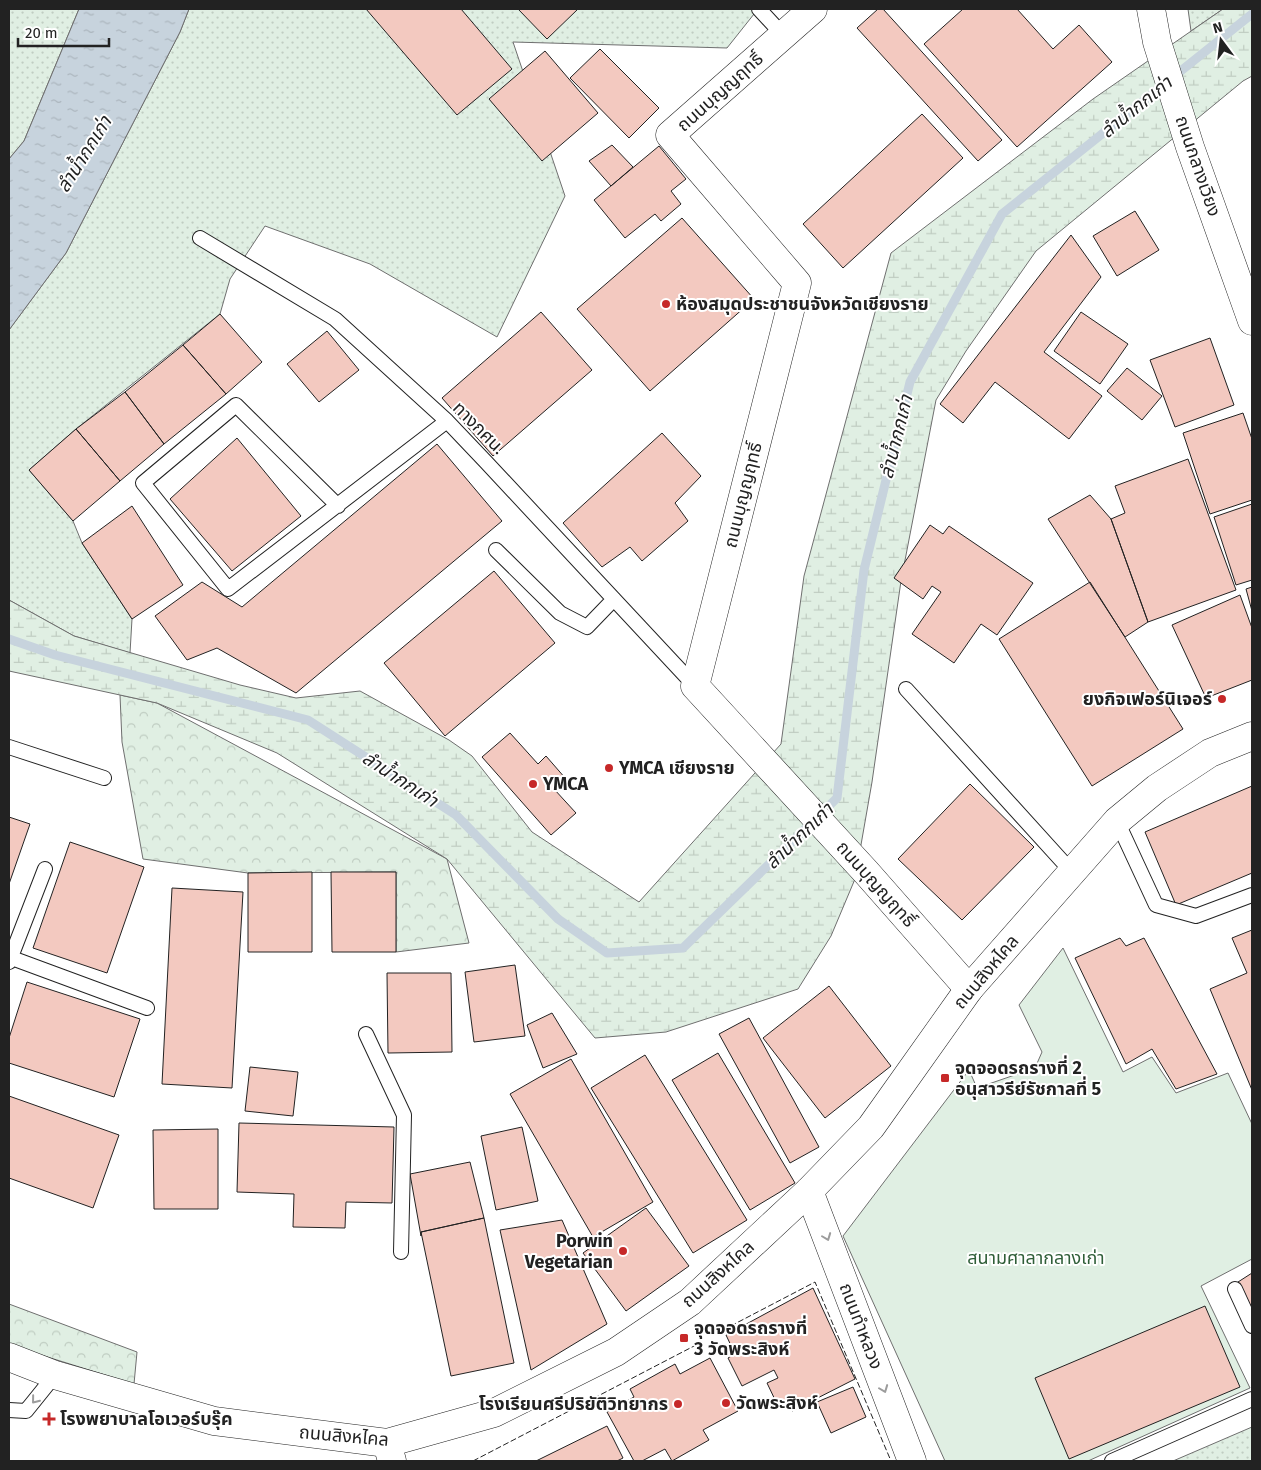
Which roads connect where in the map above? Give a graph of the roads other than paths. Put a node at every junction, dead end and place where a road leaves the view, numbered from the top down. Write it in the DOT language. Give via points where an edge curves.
graph roads {
  1 [pos="759,9"];
  2 [pos="813,9"];
  3 [pos="1150,9"];
  4 [pos="783,35"];
  5 [pos="200,238"];
  6 [pos="1252,321"];
  7 [pos="447,421"];
  8 [pos="338,506"];
  9 [pos="496,550"];
  10 [pos="614,599"];
  11 [pos="695,686"];
  12 [pos="906,689"];
  13 [pos="1252,736"];
  14 [pos="9,747"];
  15 [pos="104,778"];
  16 [pos="1117,821"];
  17 [pos="45,869"];
  18 [pos="1072,872"];
  19 [pos="1252,895"];
  20 [pos="9,959"];
  21 [pos="969,989"];
  22 [pos="147,1008"];
  23 [pos="366,1034"];
  24 [pos="809,1191"];
  25 [pos="401,1252"];
  26 [pos="1235,1289"];
  27 [pos="1252,1326"];
  28 [pos="9,1357"];
  29 [pos="55,1375"];
  30 [pos="1252,1399"];
  31 [pos="9,1410"];
  32 [pos="389,1452"];
  33 [pos="912,1461"];
  34 [pos="1112,1461"];
  1 -- 4 [label="lane"];
  2 -- 4 [label="main road, ถนนบุญญฤทธิ์"];
  3 -- 6 [label="main road, ถนนกลางเวียง" via="1190,148"];
  4 -- 11 [label="main road, ถนนบุญญฤทธิ์" via="670,136 797,283"];
  5 -- 7 [label="lane, ทางกศน." via="335,319"];
  7 -- 8 [label="lane"];
  7 -- 10 [label="lane, ทางกศน."];
  8 -- 8 [label="lane" via="228,589 143,483 236,405"];
  9 -- 10 [label="lane" via="560,613 588,627"];
  10 -- 11 [label="lane, ทางกศน."];
  11 -- 21 [label="main road, ถนนบุญญฤทธิ์"];
  12 -- 18 [label="lane"];
  13 -- 16 [label="main road, ถนนสิงหไคล" via="1210,753 1157,788"];
  14 -- 15 [label="lane"];
  16 -- 18 [label="main road, ถนนสิงหไคล"];
  16 -- 19 [label="lane" via="1156,905 1196,916"];
  17 -- 20 [label="lane"];
  18 -- 21 [label="main road, ถนนสิงหไคล"];
  20 -- 22 [label="lane"];
  21 -- 24 [label="main road, ถนนสิงหไคล" via="871,1127"];
  23 -- 25 [label="lane" via="404,1115"];
  24 -- 32 [label="main road, ถนนสิงหไคล" via="690,1302 616,1352 494,1414"];
  24 -- 33 [label="main road, ถนนทำหลวง, one-way"];
  26 -- 27 [label="lane"];
  28 -- 29 [label="main road, ถนนสิงหไคล"];
  29 -- 31 [label="lane, one-way" via="26,1411"];
  29 -- 32 [label="main road, ถนนสิงหไคล" via="214,1421"];
  30 -- 34 [label="lane"];
}
